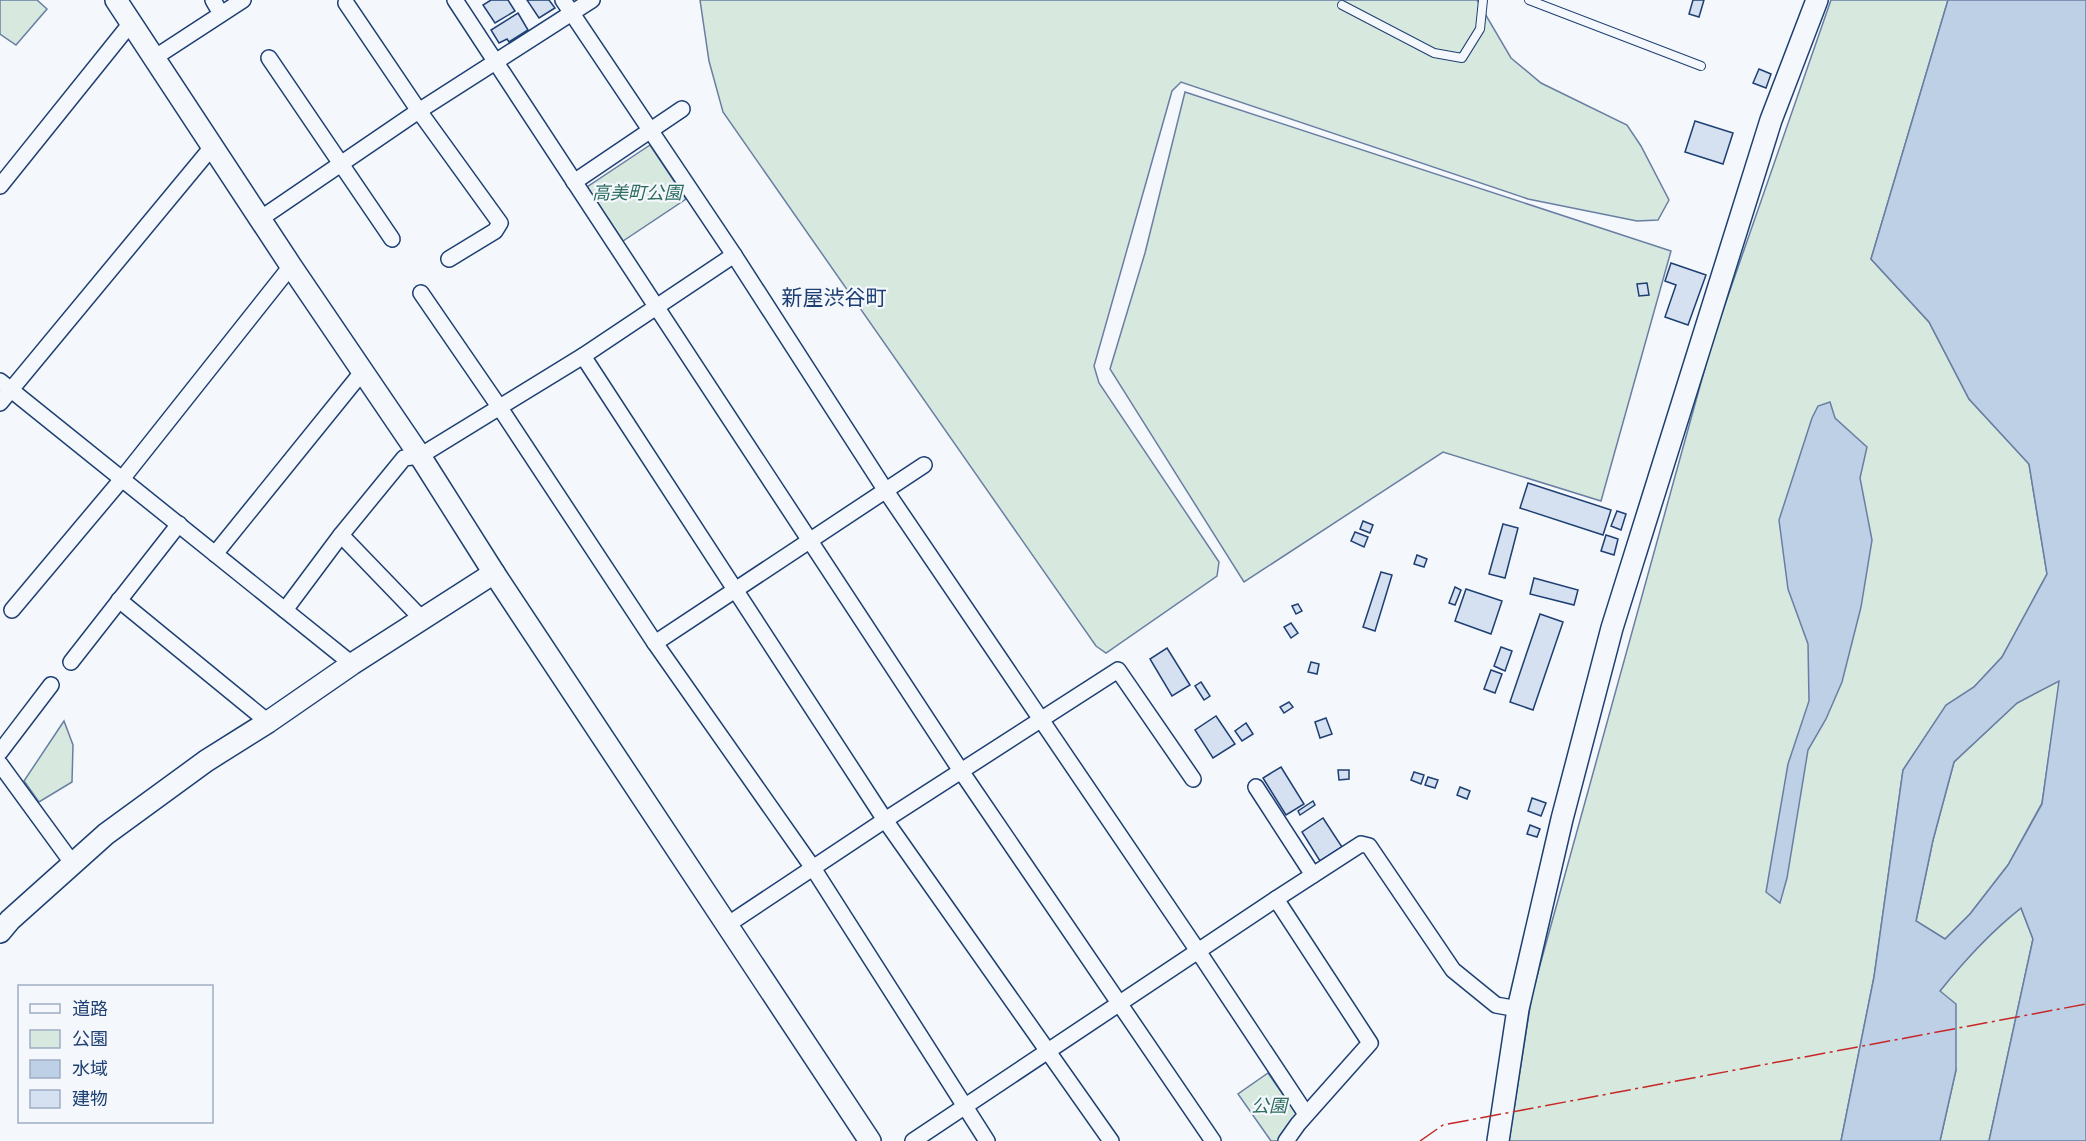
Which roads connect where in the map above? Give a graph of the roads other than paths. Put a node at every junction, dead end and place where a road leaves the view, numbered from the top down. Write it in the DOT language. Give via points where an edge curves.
graph roads {
  1 [pos="116,0"];
  2 [pos="213,0"];
  3 [pos="243,0"];
  4 [pos="455,0"];
  5 [pos="592,0"];
  6 [pos="1483,0"];
  7 [pos="1529,0"];
  8 [pos="1817,0"];
  9 [pos="346,3"];
  10 [pos="1342,5"];
  11 [pos="568,6"];
  12 [pos="221,14"];
  13 [pos="131,23"];
  14 [pos="269,57"];
  15 [pos="154,58"];
  16 [pos="496,62"];
  17 [pos="1701,66"];
  18 [pos="682,109"];
  19 [pos="418,111"];
  20 [pos="651,130"];
  21 [pos="212,147"];
  22 [pos="341,164"];
  23 [pos="574,182"];
  24 [pos="0,186"];
  25 [pos="260,219"];
  26 [pos="392,239"];
  27 [pos="734,255"];
  28 [pos="449,259"];
  29 [pos="291,266"];
  30 [pos="421,293"];
  31 [pos="656,307"];
  32 [pos="583,356"];
  33 [pos="363,371"];
  34 [pos="6,385"];
  35 [pos="0,403"];
  36 [pos="500,408"];
  37 [pos="420,456"];
  38 [pos="924,465"];
  39 [pos="122,479"];
  40 [pos="886,491"];
  41 [pos="178,524"];
  42 [pos="341,535"];
  43 [pos="810,542"];
  44 [pos="215,554"];
  45 [pos="494,573"];
  46 [pos="736,591"];
  47 [pos="119,600"];
  48 [pos="12,610"];
  49 [pos="285,610"];
  50 [pos="422,619"];
  51 [pos="655,643"];
  52 [pos="71,662"];
  53 [pos="352,664"];
  54 [pos="51,685"];
  55 [pos="1042,719"];
  56 [pos="268,722"];
  57 [pos="0,752"];
  58 [pos="0,764"];
  59 [pos="961,771"];
  60 [pos="1193,779"];
  61 [pos="1256,787"];
  62 [pos="885,820"];
  63 [pos="73,864"];
  64 [pos="813,868"];
  65 [pos="1313,875"];
  66 [pos="1276,899"];
  67 [pos="727,925"];
  68 [pos="0,932"];
  69 [pos="1198,951"];
  70 [pos="1119,1004"];
  71 [pos="1518,1009"];
  72 [pos="1049,1051"];
  73 [pos="964,1107"];
  74 [pos="1306,1114"];
  75 [pos="870,1141"];
  76 [pos="913,1141"];
  77 [pos="987,1141"];
  78 [pos="1112,1141"];
  79 [pos="1213,1141"];
  80 [pos="1286,1141"];
  81 [pos="1498,1141"];
  1 -- 13 [label="street"];
  2 -- 12 [label="street"];
  3 -- 12 [label="street"];
  4 -- 16 [label="street"];
  5 -- 11 [label="street"];
  6 -- 10 [label="lane" via="1480,29 1462,58 1434,54"];
  7 -- 17 [label="lane"];
  8 -- 71 [label="street" via="1771,120 1612,628"];
  9 -- 19 [label="street"];
  11 -- 16 [label="street"];
  11 -- 20 [label="street"];
  12 -- 15 [label="street"];
  13 -- 15 [label="street"];
  13 -- 24 [label="street"];
  14 -- 22 [label="street"];
  15 -- 21 [label="street"];
  16 -- 19 [label="street"];
  16 -- 23 [label="street"];
  18 -- 20 [label="street"];
  19 -- 22 [label="street"];
  19 -- 28 [label="street" via="500,223 495,231"];
  20 -- 23 [label="street"];
  20 -- 27 [label="street"];
  21 -- 25 [label="street"];
  21 -- 34 [label="street"];
  22 -- 25 [label="street"];
  22 -- 26 [label="street"];
  23 -- 31 [label="street"];
  25 -- 29 [label="street"];
  27 -- 31 [label="street"];
  27 -- 40 [label="street"];
  29 -- 33 [label="street"];
  29 -- 39 [label="street"];
  30 -- 36 [label="street"];
  31 -- 32 [label="street"];
  31 -- 43 [label="street"];
  32 -- 36 [label="street"];
  32 -- 46 [label="street"];
  33 -- 37 [label="street"];
  33 -- 44 [label="street"];
  34 -- 35 [label="street"];
  34 -- 39 [label="street"];
  36 -- 37 [label="street"];
  36 -- 51 [label="street"];
  37 -- 42 [label="street" via="404,458"];
  37 -- 45 [label="street"];
  38 -- 40 [label="street"];
  39 -- 41 [label="street"];
  39 -- 48 [label="street"];
  40 -- 43 [label="street"];
  40 -- 55 [label="street"];
  41 -- 44 [label="street"];
  41 -- 47 [label="street"];
  42 -- 49 [label="street"];
  42 -- 50 [label="street"];
  43 -- 46 [label="street"];
  43 -- 59 [label="street"];
  44 -- 49 [label="street"];
  45 -- 50 [label="street"];
  45 -- 67 [label="street"];
  46 -- 51 [label="street"];
  46 -- 62 [label="street"];
  47 -- 52 [label="street"];
  47 -- 56 [label="street"];
  49 -- 53 [label="street"];
  50 -- 53 [label="street"];
  51 -- 64 [label="street"];
  53 -- 56 [label="street"];
  54 -- 57 [label="street"];
  55 -- 59 [label="street"];
  55 -- 60 [label="street" via="1118,669"];
  55 -- 69 [label="street"];
  56 -- 63 [label="street" via="115,827"];
  58 -- 63 [label="street"];
  59 -- 62 [label="street"];
  59 -- 70 [label="street"];
  61 -- 65 [label="street"];
  62 -- 64 [label="street"];
  62 -- 72 [label="street"];
  63 -- 68 [label="street"];
  64 -- 67 [label="street"];
  64 -- 73 [label="street"];
  65 -- 66 [label="street"];
  65 -- 71 [label="street" via="1355,847 1370,846 1453,970 1496,1005"];
  66 -- 69 [label="street"];
  66 -- 74 [label="street" via="1370,1043"];
  67 -- 75 [label="street"];
  69 -- 70 [label="street"];
  69 -- 74 [label="street"];
  70 -- 72 [label="street"];
  70 -- 79 [label="street"];
  71 -- 81 [label="street"];
  72 -- 73 [label="street"];
  72 -- 78 [label="street"];
  73 -- 76 [label="street"];
  73 -- 77 [label="street"];
  74 -- 80 [label="street"];
}
